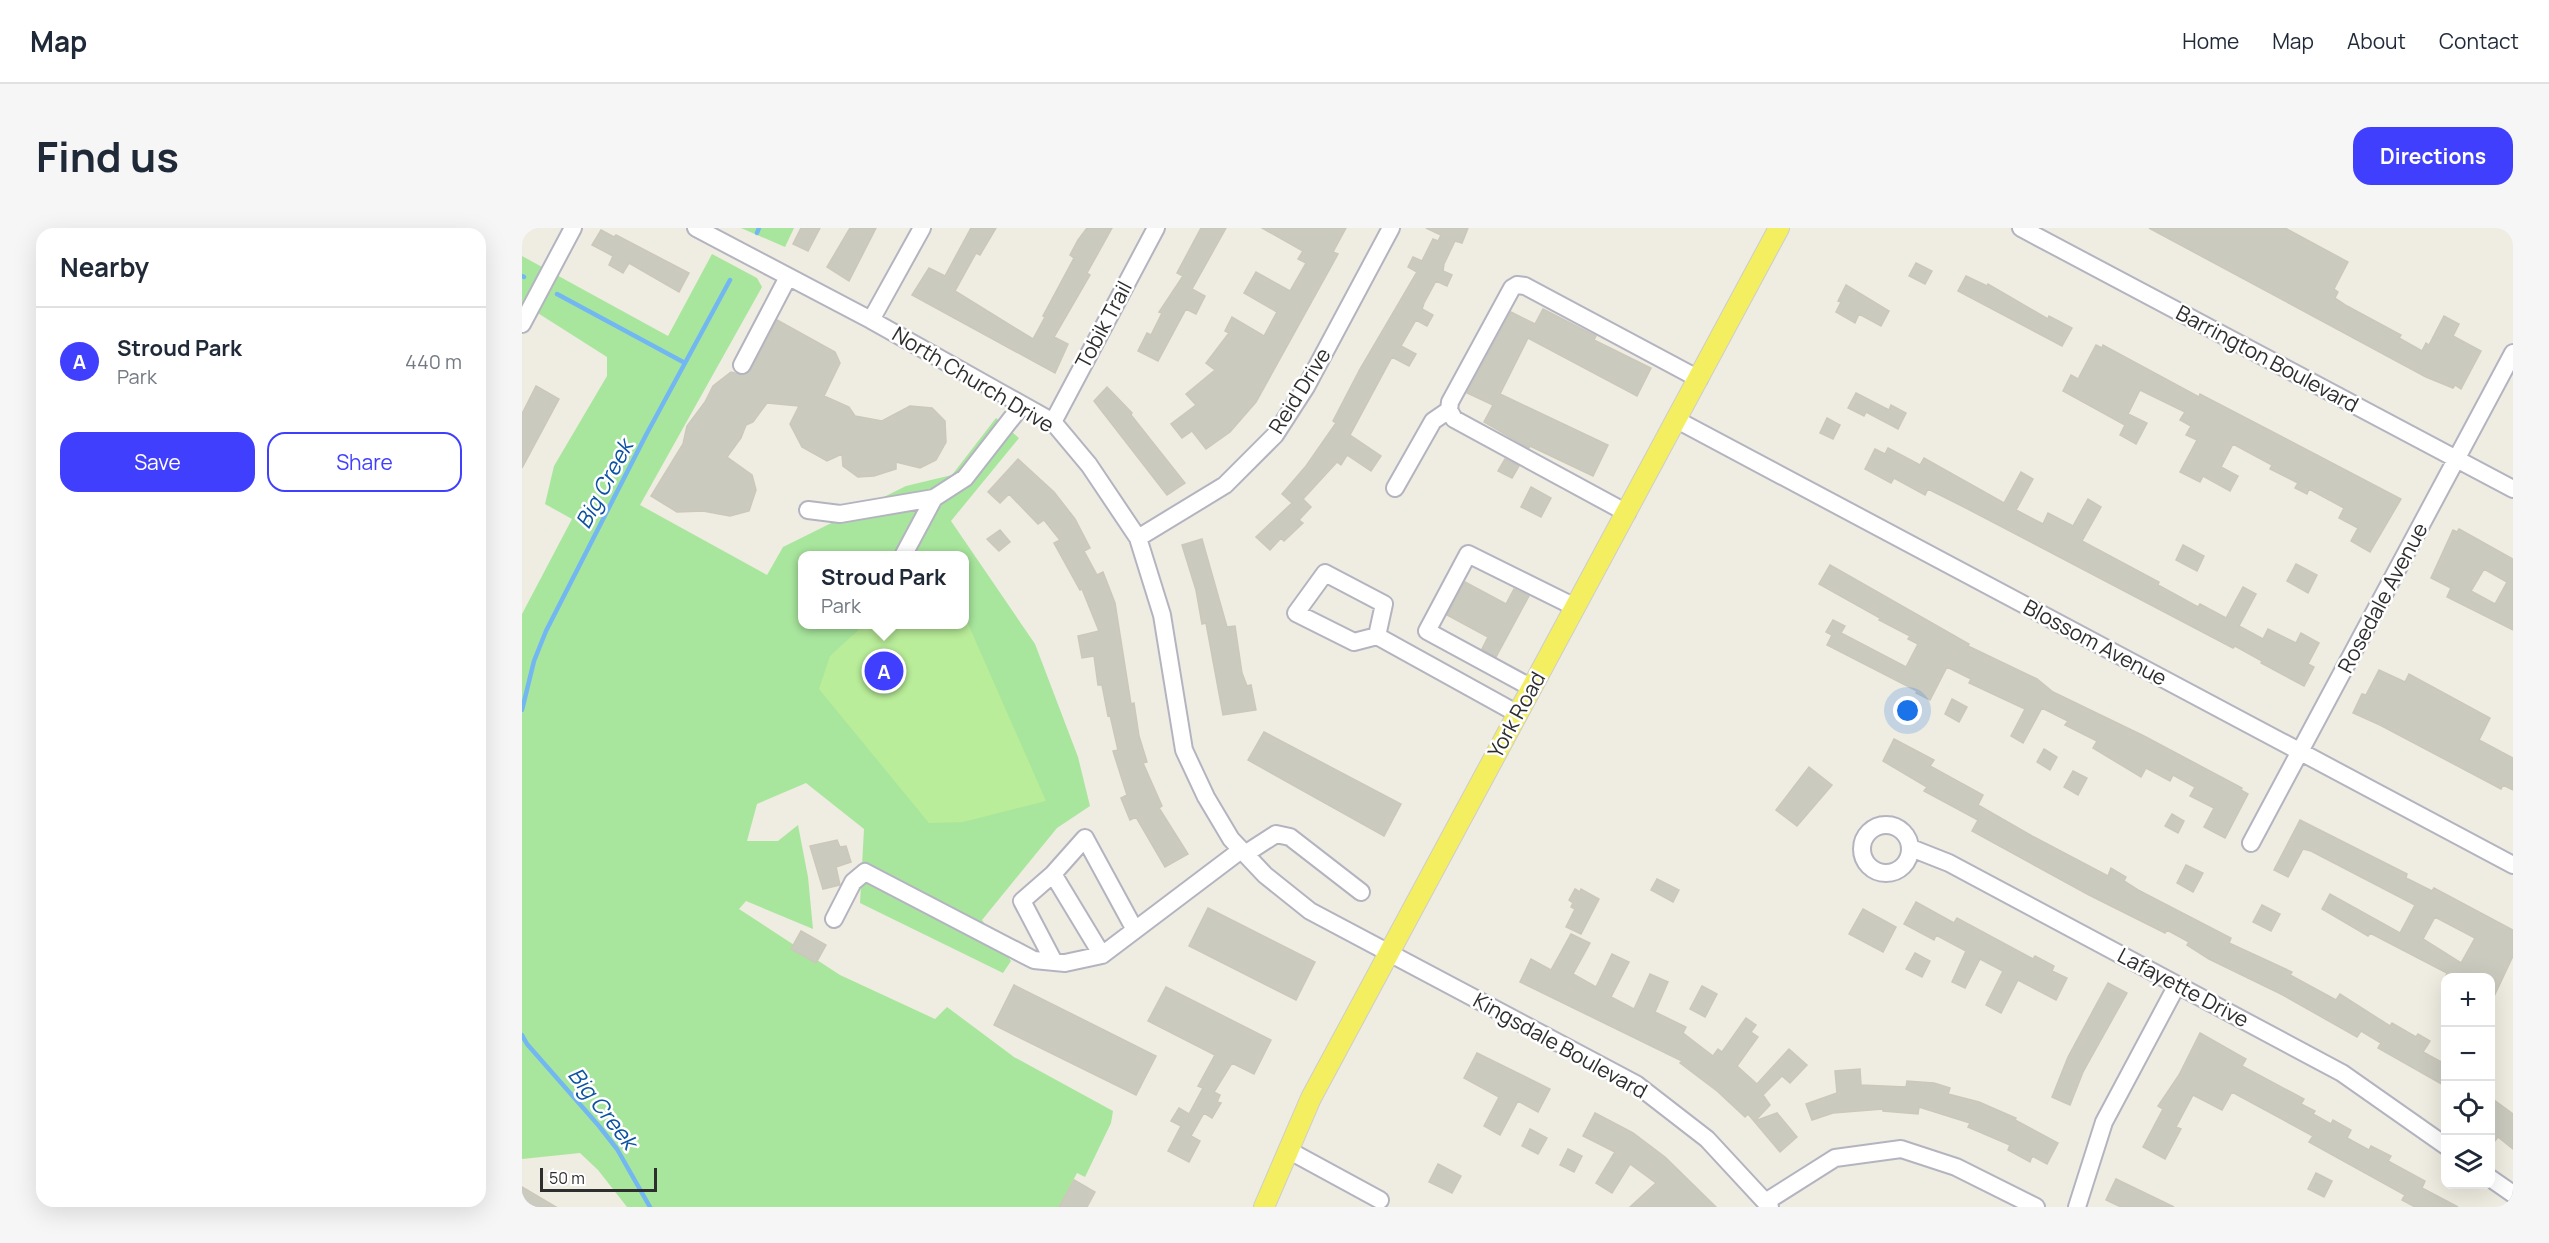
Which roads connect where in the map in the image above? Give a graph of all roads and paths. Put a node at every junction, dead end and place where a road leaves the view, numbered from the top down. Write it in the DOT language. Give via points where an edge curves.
graph roads {
  1 [pos="573,228"];
  2 [pos="696,228"];
  3 [pos="922,228"];
  4 [pos="1156,228"];
  5 [pos="1391,228"];
  6 [pos="1779,228"];
  7 [pos="2021,228"];
  8 [pos="788,278"];
  9 [pos="872,320"];
  10 [pos="522,324"];
  11 [pos="2513,352"];
  12 [pos="742,365"];
  13 [pos="1699,378"];
  14 [pos="1022,405"];
  15 [pos="1449,410"];
  16 [pos="1677,420"];
  17 [pos="1053,422"];
  18 [pos="2456,460"];
  19 [pos="1395,488"];
  20 [pos="2513,489"];
  21 [pos="934,498"];
  22 [pos="808,510"];
  23 [pos="1627,513"];
  24 [pos="1138,538"];
  25 [pos="905,551"];
  26 [pos="1575,607"];
  27 [pos="1377,636"];
  28 [pos="1532,688"];
  29 [pos="1518,714"];
  30 [pos="2301,752"];
  31 [pos="2251,843"];
  32 [pos="1911,848"];
  33 [pos="1243,852"];
  34 [pos="2513,865"];
  35 [pos="1053,874"];
  36 [pos="1361,892"];
  37 [pos="834,919"];
  38 [pos="1135,930"];
  39 [pos="1388,952"];
  40 [pos="1102,955"];
  41 [pos="1054,962"];
  42 [pos="2177,985"];
  43 [pos="2441,1143"];
  44 [pos="1288,1150"];
  45 [pos="2495,1181"];
  46 [pos="2513,1194"];
  47 [pos="1380,1200"];
  48 [pos="1769,1204"];
  49 [pos="1264,1207"];
  50 [pos="2036,1207"];
  51 [pos="2077,1207"];
  1 -- 10 [label="street"];
  2 -- 8 [label="street, North Church Drive"];
  3 -- 9 [label="street"];
  4 -- 17 [label="street, Tobik Trail"];
  5 -- 24 [label="street, Reid Drive" via="1306,387 1275,435 1226,485"];
  6 -- 13 [label="main road, York Road"];
  7 -- 18 [label="street, Barrington Boulevard"];
  8 -- 9 [label="street, North Church Drive"];
  8 -- 12 [label="street"];
  9 -- 14 [label="street, North Church Drive"];
  11 -- 18 [label="street, Rosedale Avenue"];
  13 -- 15 [label="street" via="1517,285"];
  13 -- 16 [label="main road, York Road"];
  14 -- 17 [label="street, North Church Drive"];
  14 -- 21 [label="street" via="965,478"];
  15 -- 19 [label="street" via="1433,421"];
  15 -- 23 [label="street" via="1454,419"];
  16 -- 23 [label="main road, York Road"];
  16 -- 30 [label="street, Blossom Avenue"];
  17 -- 24 [label="street, North Church Drive" via="1089,465"];
  18 -- 20 [label="street, Barrington Boulevard"];
  18 -- 30 [label="street, Rosedale Avenue"];
  21 -- 22 [label="street" via="840,514"];
  21 -- 25 [label="street"];
  23 -- 26 [label="main road, York Road"];
  24 -- 33 [label="street, North Church Drive" via="1162,615 1184,750 1206,797"];
  26 -- 28 [label="main road, York Road"];
  26 -- 28 [label="street" via="1468,554 1427,631"];
  27 -- 27 [label="street" via="1354,642 1296,613 1325,573 1384,604"];
  27 -- 29 [label="street"];
  28 -- 29 [label="main road, York Road"];
  29 -- 39 [label="main road, York Road"];
  30 -- 31 [label="street, Rosedale Avenue"];
  30 -- 34 [label="street, Blossom Avenue"];
  32 -- 42 [label="street, Lafayette Drive" via="1949,862"];
  33 -- 36 [label="street" via="1276,834 1290,837"];
  33 -- 38 [label="street"];
  33 -- 39 [label="street, North Church Drive" via="1310,911"];
  35 -- 38 [label="street" via="1085,838"];
  35 -- 40 [label="street"];
  35 -- 41 [label="street" via="1023,901"];
  37 -- 41 [label="street" via="853,882 866,872 1034,960"];
  38 -- 40 [label="street"];
  39 -- 44 [label="main road, York Road"];
  39 -- 48 [label="street, Kingsdale Boulevard" via="1636,1084 1707,1139"];
  40 -- 41 [label="street"];
  42 -- 43 [label="street, Lafayette Drive" via="2342,1073"];
  42 -- 51 [label="street" via="2104,1122"];
  44 -- 47 [label="street"];
  44 -- 49 [label="main road, York Road"];
  45 -- 46 [label="street"];
  48 -- 50 [label="street" via="1834,1158 1901,1149 1956,1167"];
}
